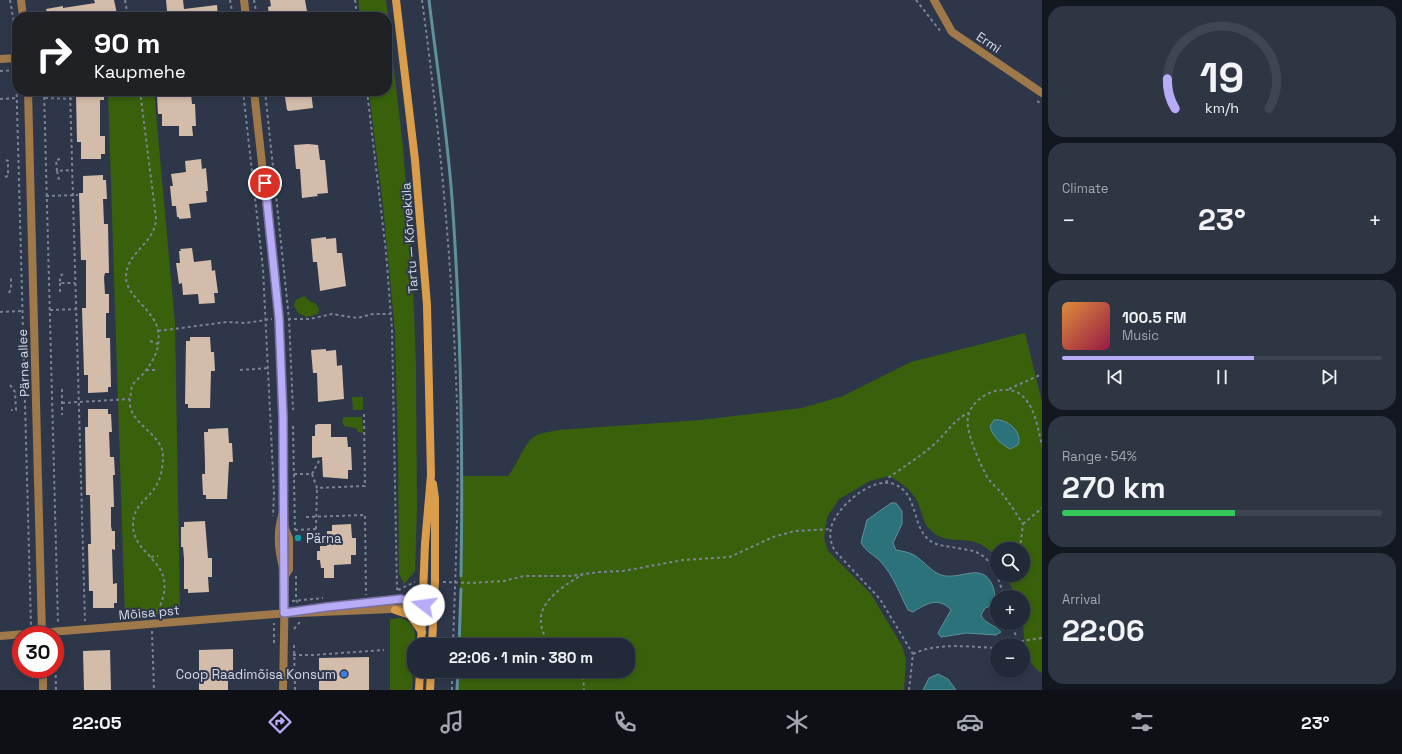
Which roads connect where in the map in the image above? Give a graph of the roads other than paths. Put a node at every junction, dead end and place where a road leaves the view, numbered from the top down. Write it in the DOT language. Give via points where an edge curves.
graph roads {
  1 [pos="21,0"];
  2 [pos="244,0"];
  3 [pos="396,0"];
  4 [pos="934,0"];
  5 [pos="23,12"];
  6 [pos="245,12"];
  7 [pos="0,58"];
  8 [pos="12,58"];
  9 [pos="1042,93"];
  10 [pos="28,96"];
  11 [pos="255,96"];
  12 [pos="431,475"];
  13 [pos="284,504"];
  14 [pos="285,580"];
  15 [pos="424,605"];
  16 [pos="434,605"];
  17 [pos="395,610"];
  18 [pos="300,612"];
  19 [pos="284,613"];
  20 [pos="42,626"];
  21 [pos="64,628"];
  22 [pos="422,632"];
  23 [pos="12,635"];
  24 [pos="0,636"];
  25 [pos="422,638"];
  26 [pos="432,638"];
  27 [pos="43,678"];
  28 [pos="420,678"];
  29 [pos="430,678"];
  30 [pos="43,690"];
  31 [pos="283,690"];
  32 [pos="419,690"];
  33 [pos="430,690"];
  1 -- 5 [label="street"];
  2 -- 6 [label="street"];
  3 -- 12 [label="main road, Tartu — Kõrveküla" via="409,100 427,304"];
  4 -- 9 [label="street, Ermi" via="952,32"];
  7 -- 8 [label="street"];
  10 -- 20 [label="street, Pärna allee"];
  11 -- 13 [label="street" via="279,318"];
  12 -- 15 [label="main road, Tartu — Kõrveküla" via="425,544"];
  12 -- 16 [label="main road, Tartu — Kõrveküla" via="435,498"];
  13 -- 14 [label="street"];
  13 -- 14 [label="lane" via="277,522 277,536 278,556"];
  14 -- 19 [label="street"];
  15 -- 16 [label="street, Mõisa pst"];
  15 -- 17 [label="street, Mõisa pst"];
  15 -- 18 [label="street, Mõisa pst" via="401,599"];
  15 -- 22 [label="main road, Tartu — Kõrveküla"];
  16 -- 26 [label="main road, Tartu — Kõrveküla"];
  17 -- 18 [label="street, Mõisa pst"];
  17 -- 22 [label="main road" via="410,615"];
  18 -- 19 [label="street, Mõisa pst"];
  19 -- 21 [label="street, Mõisa pst" via="151,624"];
  19 -- 31 [label="street"];
  22 -- 25 [label="main road, Tartu — Kõrveküla"];
  23 -- 24 [label="street, Mõisa pst"];
  27 -- 30 [label="street"];
  28 -- 32 [label="main road"];
  29 -- 33 [label="main road"];
}
